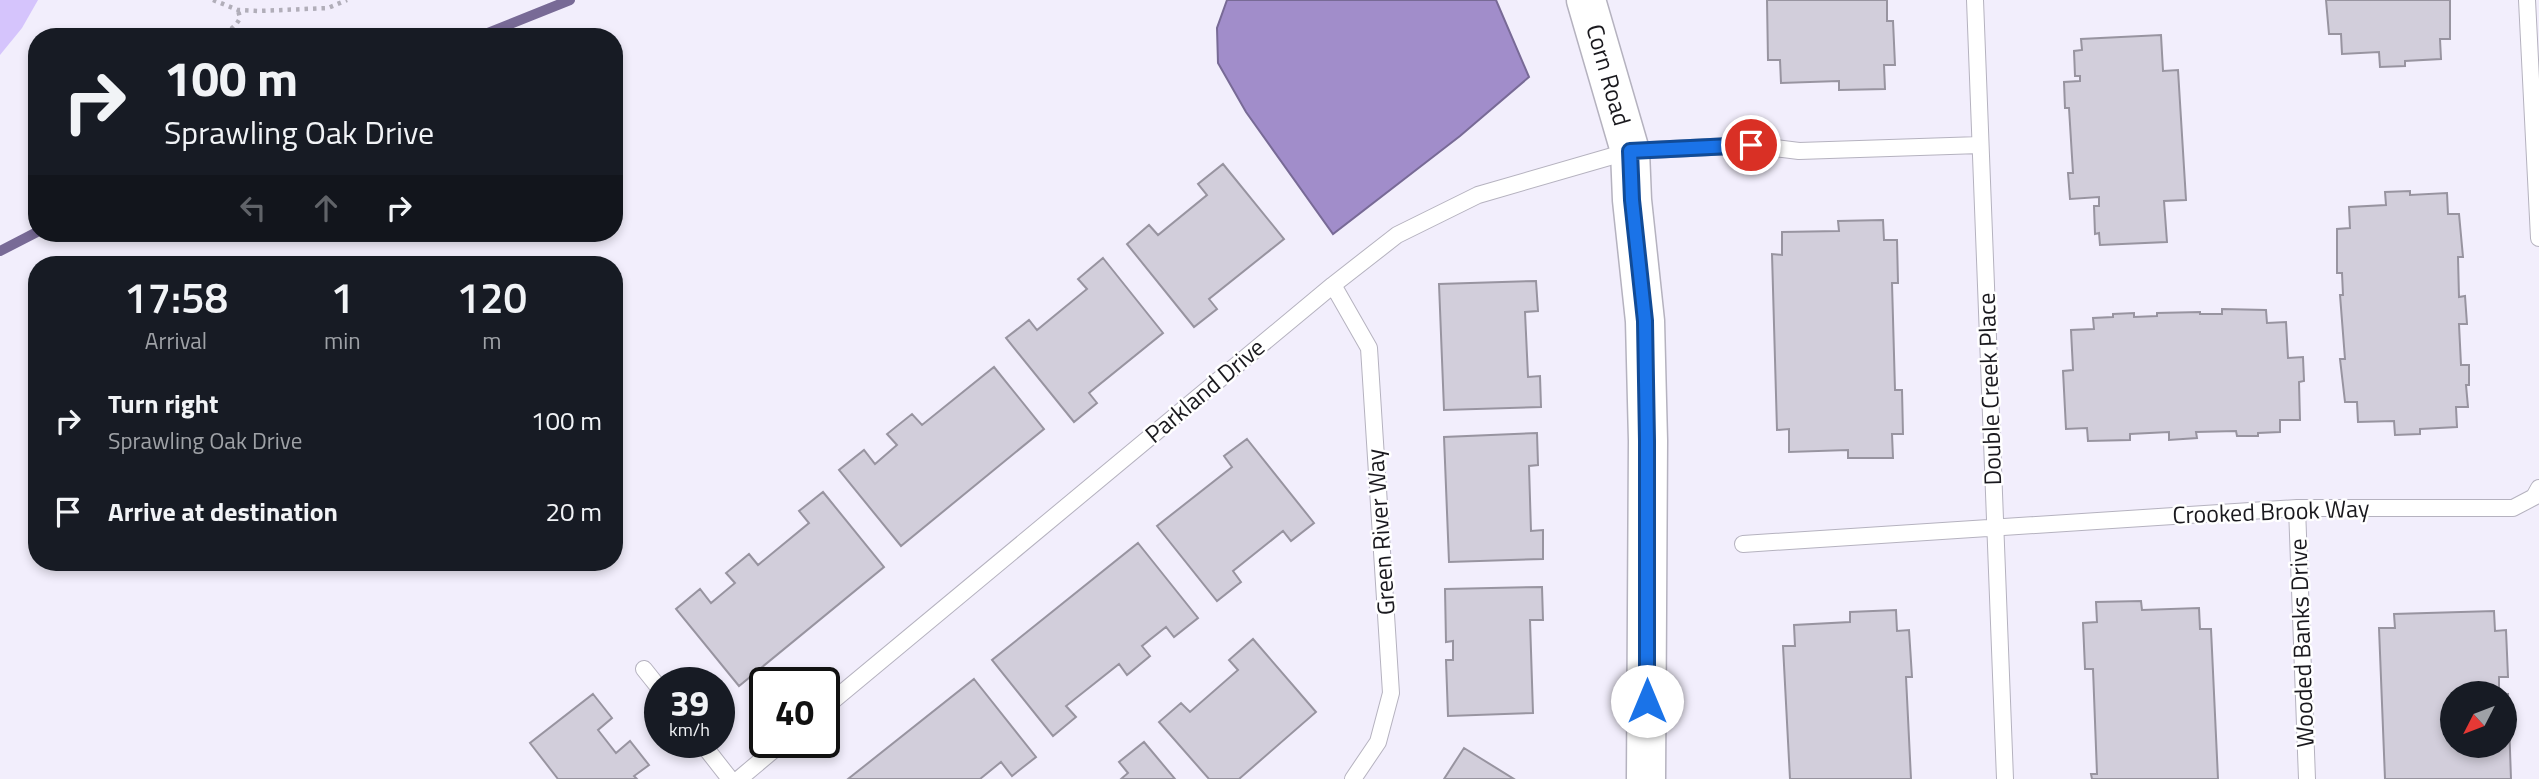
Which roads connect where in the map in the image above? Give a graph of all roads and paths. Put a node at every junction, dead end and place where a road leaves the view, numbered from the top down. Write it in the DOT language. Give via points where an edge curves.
graph roads {
  1 [pos="214,0"];
  2 [pos="347,0"];
  3 [pos="1586,0"];
  4 [pos="1975,0"];
  5 [pos="2527,0"];
  6 [pos="238,10"];
  7 [pos="234,28"];
  8 [pos="1980,145"];
  9 [pos="1630,151"];
  10 [pos="2539,239"];
  11 [pos="1334,285"];
  12 [pos="2539,488"];
  13 [pos="2297,508"];
  14 [pos="1995,527"];
  15 [pos="1743,544"];
  16 [pos="840,695"];
  17 [pos="714,758"];
  18 [pos="764,758"];
  19 [pos="730,779"];
  20 [pos="739,779"];
  21 [pos="1353,779"];
  22 [pos="1646,779"];
  23 [pos="2005,779"];
  24 [pos="2307,779"];
  1 -- 6 [label="path"];
  2 -- 6 [label="path" via="328,8"];
  3 -- 9 [label="street, Corn Road"];
  4 -- 8 [label="lane, Double Creek Place"];
  5 -- 10 [label="lane"];
  6 -- 7 [label="path" via="240,18"];
  8 -- 9 [label="lane, Parkland Drive" via="1799,151 1751,145"];
  8 -- 14 [label="lane, Double Creek Place"];
  9 -- 11 [label="lane, Parkland Drive" via="1478,195 1397,234"];
  9 -- 22 [label="street, Corn Road" via="1645,321"];
  11 -- 16 [label="lane, Parkland Drive"];
  11 -- 21 [label="lane, Green River Way" via="1370,348 1391,692 1377,742"];
  12 -- 13 [label="lane, Crooked Brook Way" via="2534,497 2513,508"];
  13 -- 14 [label="lane, Crooked Brook Way"];
  13 -- 24 [label="lane, Wooded Banks Drive"];
  14 -- 15 [label="lane, Crooked Brook Way"];
  14 -- 23 [label="lane, Double Creek Place"];
  17 -- 19 [label="lane"];
  18 -- 20 [label="lane"];
}
